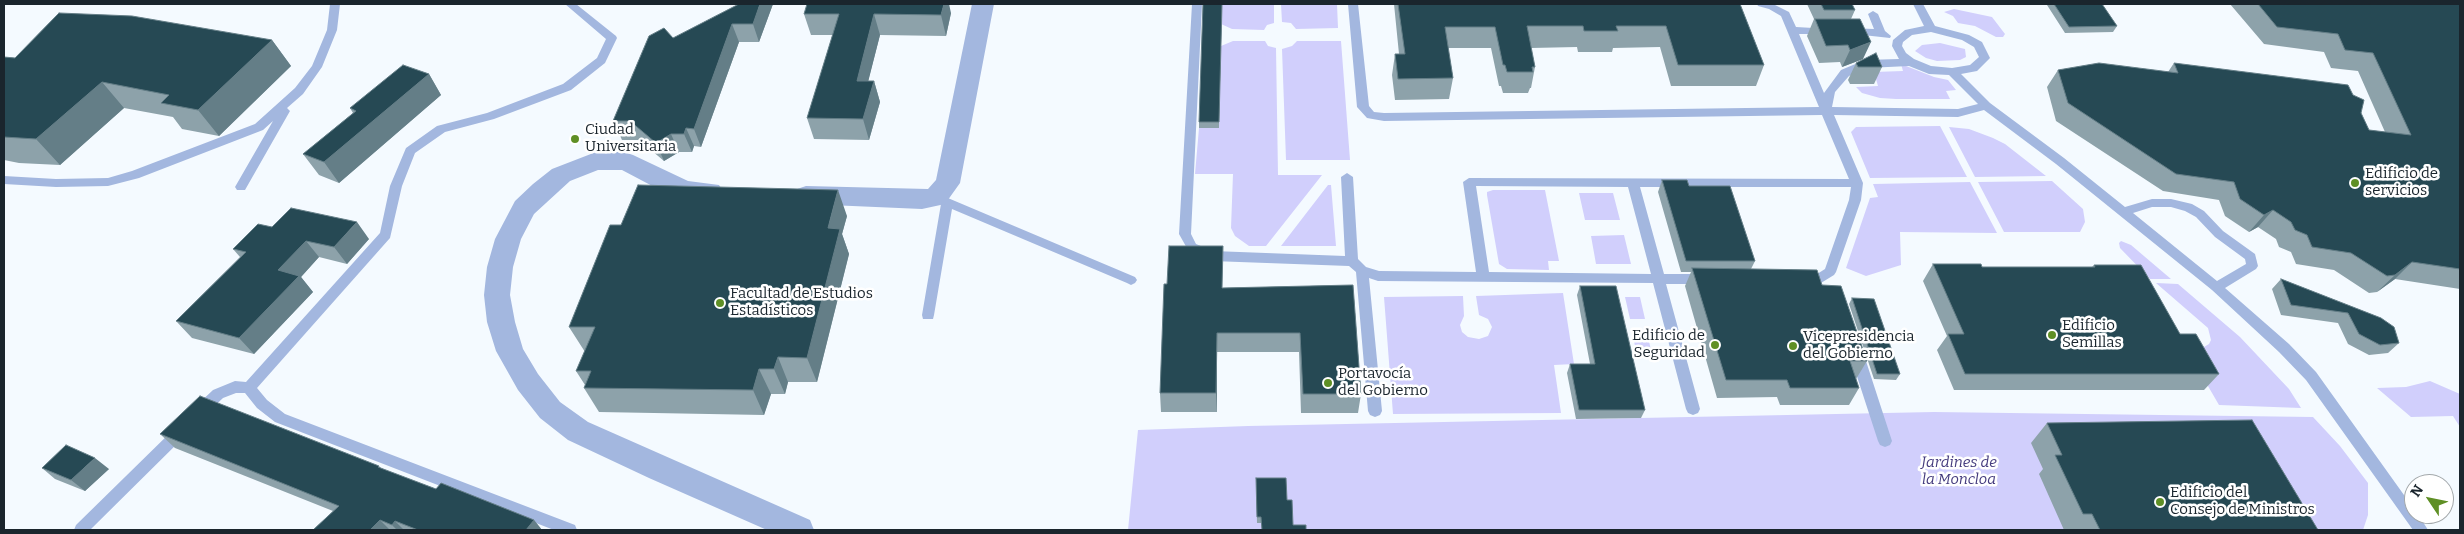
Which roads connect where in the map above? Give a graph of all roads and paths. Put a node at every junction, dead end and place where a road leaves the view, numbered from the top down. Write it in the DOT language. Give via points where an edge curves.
graph roads {
  1 [pos="335,4"];
  2 [pos="570,4"];
  3 [pos="983,4"];
  4 [pos="1197,4"];
  5 [pos="1352,4"];
  6 [pos="1762,4"];
  7 [pos="1918,4"];
  8 [pos="1873,14"];
  9 [pos="1931,29"];
  10 [pos="1792,30"];
  11 [pos="1881,33"];
  12 [pos="1898,40"];
  13 [pos="1910,62"];
  14 [pos="1952,72"];
  15 [pos="299,91"];
  16 [pos="1986,106"];
  17 [pos="1825,111"];
  18 [pos="1347,177"];
  19 [pos="4,180"];
  20 [pos="1633,182"];
  21 [pos="1857,182"];
  22 [pos="241,187"];
  23 [pos="734,192"];
  24 [pos="786,195"];
  25 [pos="941,200"];
  26 [pos="2122,212"];
  27 [pos="1352,261"];
  28 [pos="1362,270"];
  29 [pos="1483,277"];
  30 [pos="1659,279"];
  31 [pos="1131,280"];
  32 [pos="1718,280"];
  33 [pos="1787,280"];
  34 [pos="2216,287"];
  35 [pos="928,316"];
  36 [pos="1851,338"];
  37 [pos="249,388"];
  38 [pos="1693,409"];
  39 [pos="1375,411"];
  40 [pos="1885,441"];
  41 [pos="81,530"];
  42 [pos="570,530"];
  43 [pos="799,530"];
  44 [pos="2421,530"];
  1 -- 15 [label="lane" via="332,30 317,67"];
  2 -- 37 [label="lane" via="612,38 601,60 567,87 490,116 440,129 410,151 396,186 386,235"];
  3 -- 25 [label="street" via="948,183"];
  4 -- 27 [label="lane" via="1184,234 1192,247 1212,256"];
  5 -- 17 [label="lane" via="1363,107 1371,115"];
  6 -- 10 [label="lane" via="1773,6 1785,14"];
  7 -- 9 [label="lane"];
  8 -- 11 [label="lane"];
  9 -- 12 [label="lane" via="1909,32"];
  9 -- 14 [label="lane" via="1965,37 1978,45 1985,58 1973,68"];
  10 -- 11 [label="lane"];
  10 -- 17 [label="lane"];
  11 -- 12 [label="lane"];
  12 -- 13 [label="lane" via="1901,55"];
  13 -- 14 [label="lane" via="1929,70"];
  13 -- 17 [label="lane" via="1865,64 1845,73 1830,91"];
  14 -- 16 [label="lane"];
  15 -- 19 [label="lane" via="259,127 135,175 108,182 56,184"];
  15 -- 22 [label="lane" via="280,117"];
  16 -- 17 [label="lane" via="1958,113"];
  16 -- 26 [label="lane"];
  17 -- 21 [label="lane"];
  18 -- 27 [label="lane"];
  20 -- 21 [label="lane"];
  20 -- 29 [label="lane" via="1469,182"];
  20 -- 30 [label="lane"];
  21 -- 33 [label="lane" via="1855,200 1831,277 1816,281"];
  23 -- 43 [label="street" via="687,190 624,161 596,161 561,175 524,208 508,239 497,295 501,322 510,351 528,382 550,410 578,430"];
  24 -- 25 [label="street"];
  25 -- 31 [label="lane"];
  25 -- 35 [label="lane"];
  26 -- 34 [label="lane"];
  26 -- 34 [label="lane" via="2152,203 2171,203 2200,214 2219,234 2251,258 2252,266"];
  27 -- 28 [label="lane"];
  28 -- 29 [label="lane" via="1378,276"];
  28 -- 39 [label="lane"];
  29 -- 30 [label="lane"];
  30 -- 32 [label="lane"];
  30 -- 38 [label="lane"];
  34 -- 44 [label="lane" via="2259,324 2310,376"];
  36 -- 40 [label="lane"];
  37 -- 41 [label="lane" via="235,387 218,394"];
  37 -- 42 [label="lane" via="280,418"];
}
